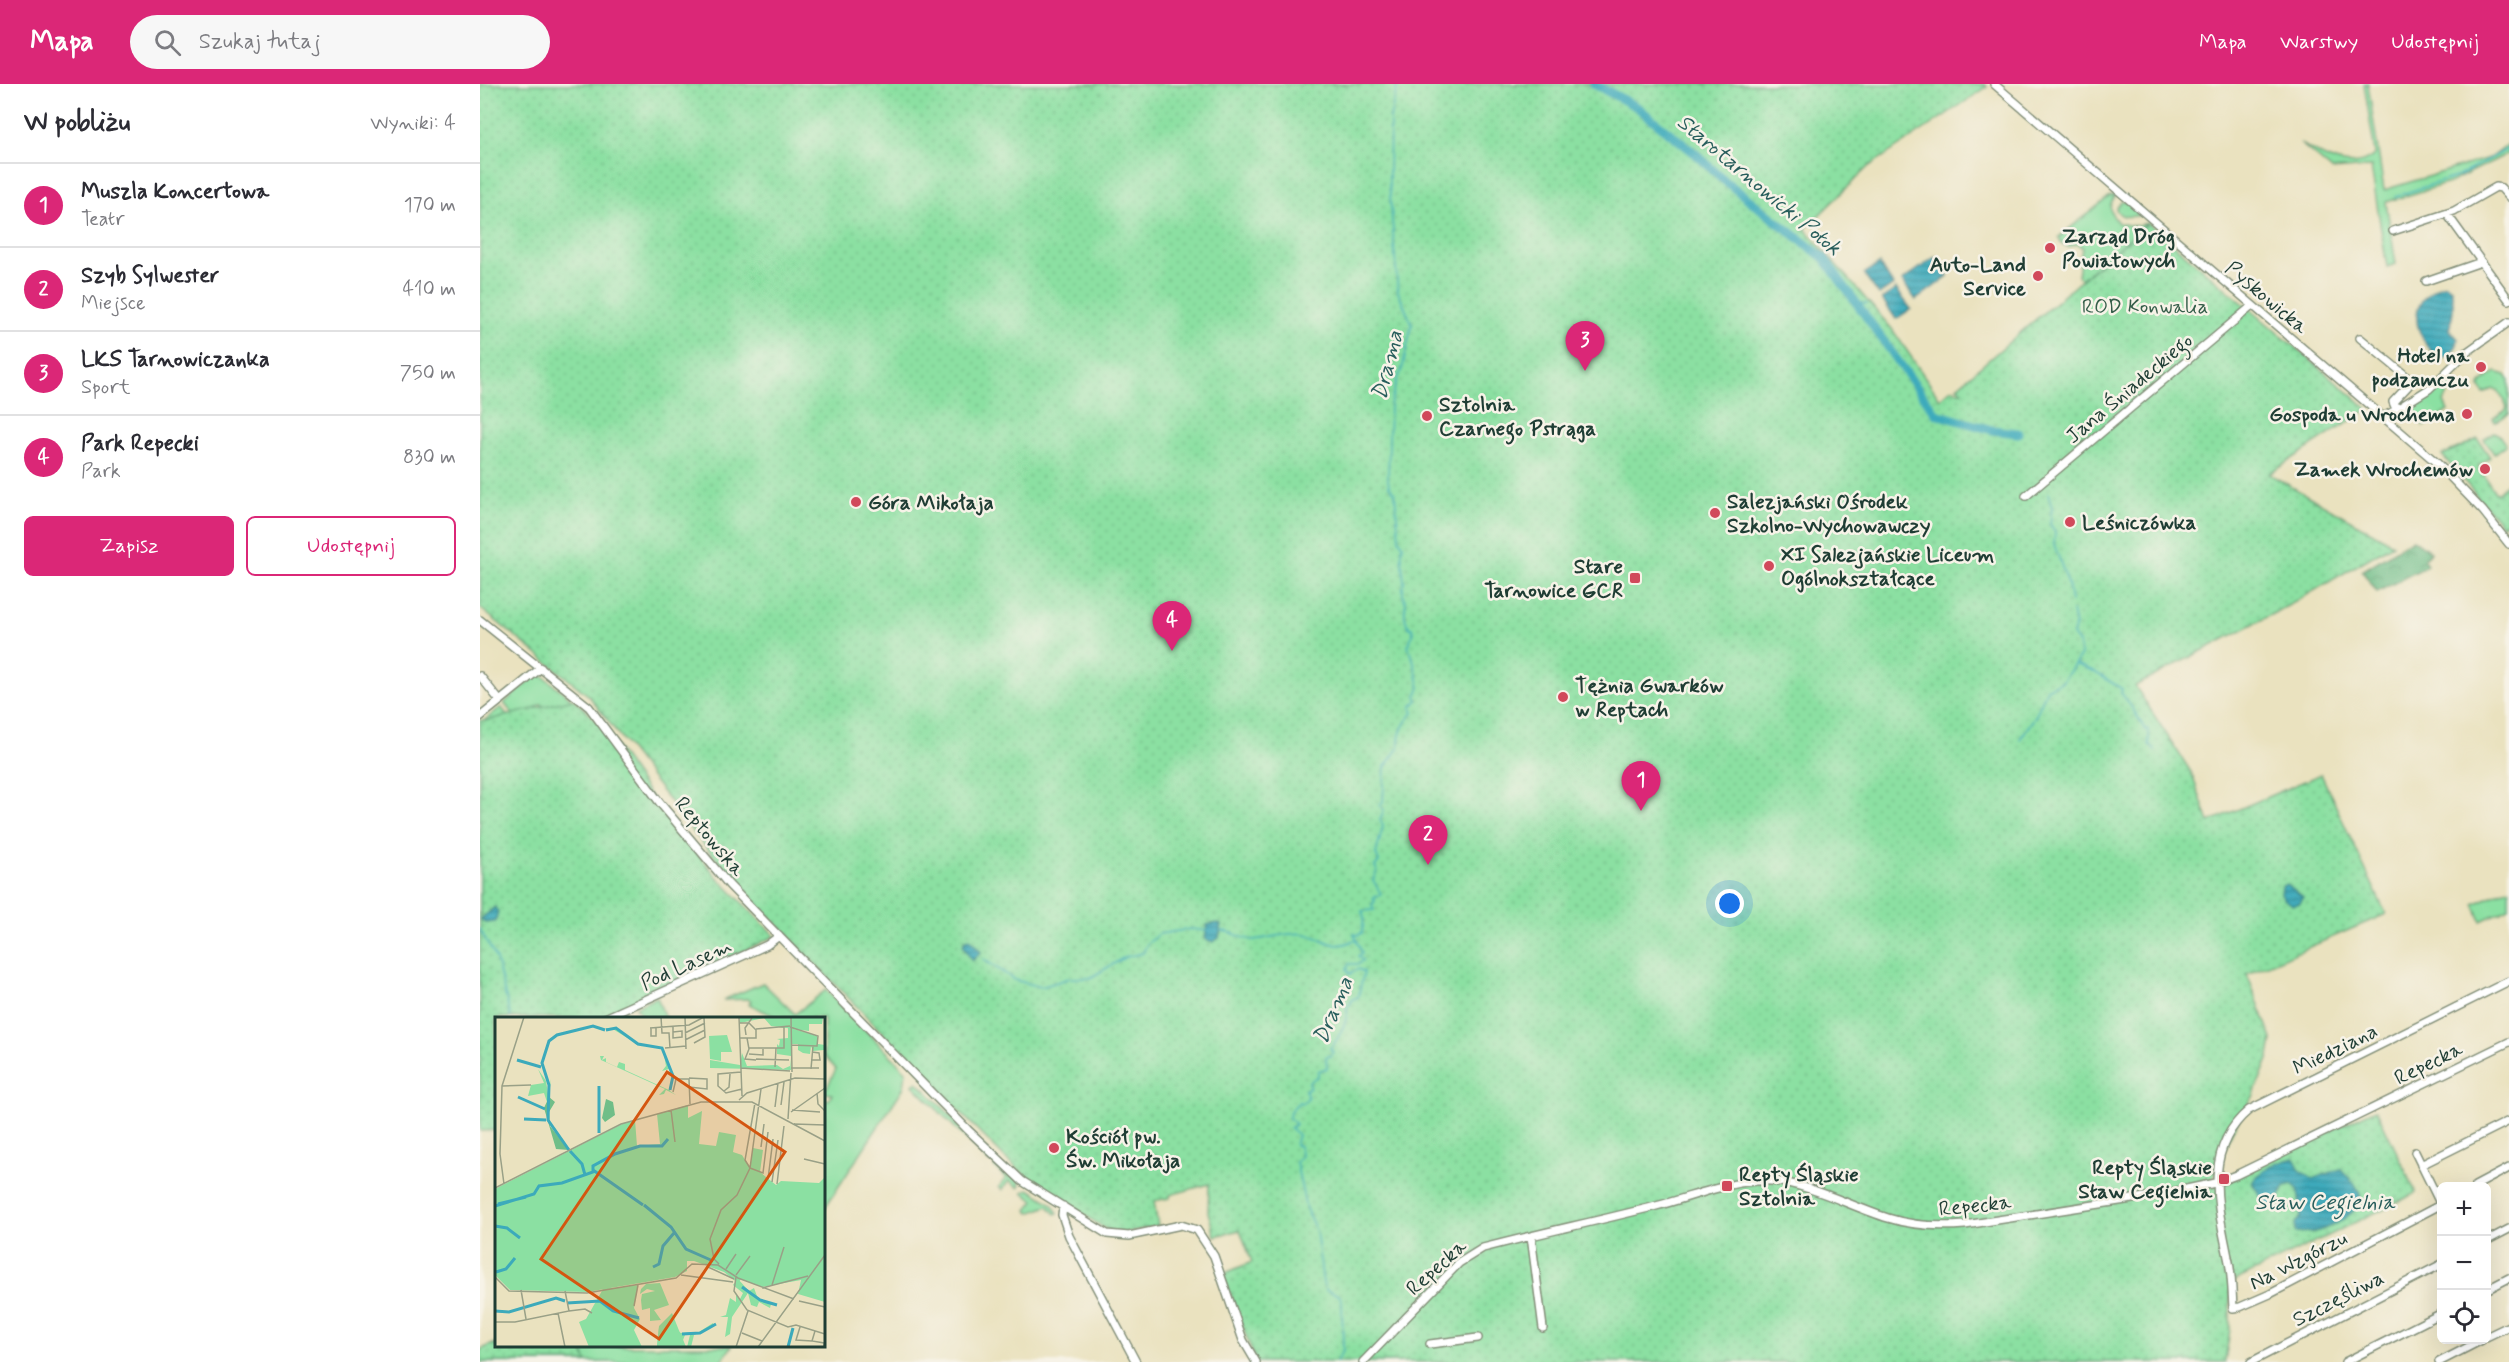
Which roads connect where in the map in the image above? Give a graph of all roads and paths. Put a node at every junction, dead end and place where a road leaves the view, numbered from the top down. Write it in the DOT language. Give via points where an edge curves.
graph roads {
  1 [pos="1994,84"];
  2 [pos="2509,197"];
  3 [pos="2447,214"];
  4 [pos="2393,231"];
  5 [pos="2481,262"];
  6 [pos="2426,281"];
  7 [pos="2509,300"];
  8 [pos="2252,306"];
  9 [pos="2509,324"];
  10 [pos="2360,338"];
  11 [pos="2396,409"];
  12 [pos="2384,417"];
  13 [pos="2026,496"];
  14 [pos="2509,544"];
  15 [pos="480,620"];
  16 [pos="541,668"];
  17 [pos="482,681"];
  18 [pos="500,701"];
  19 [pos="480,717"];
  20 [pos="779,936"];
  21 [pos="2509,981"];
  22 [pos="607,1017"];
  23 [pos="2509,1042"];
  24 [pos="2509,1120"];
  25 [pos="2415,1152"];
  26 [pos="2421,1165"];
  27 [pos="2509,1168"];
  28 [pos="2483,1182"];
  29 [pos="2216,1183"];
  30 [pos="2437,1197"];
  31 [pos="1063,1206"];
  32 [pos="2437,1207"];
  33 [pos="2509,1229"];
  34 [pos="1531,1236"];
  35 [pos="2491,1239"];
  36 [pos="2437,1267"];
  37 [pos="2509,1278"];
  38 [pos="2491,1288"];
  39 [pos="2233,1308"];
  40 [pos="2437,1316"];
  41 [pos="2509,1326"];
  42 [pos="1543,1328"];
  43 [pos="2491,1335"];
  44 [pos="1478,1338"];
  45 [pos="1430,1344"];
  46 [pos="2474,1344"];
  47 [pos="1136,1362"];
  48 [pos="1256,1362"];
  49 [pos="1363,1362"];
  50 [pos="2251,1362"];
  51 [pos="2345,1362"];
  52 [pos="2439,1362"];
  1 -- 8 [label="street, Pyskowicka"];
  2 -- 3 [label="street" via="2496,187"];
  3 -- 4 [label="street"];
  3 -- 5 [label="street"];
  5 -- 6 [label="street"];
  5 -- 7 [label="street"];
  8 -- 12 [label="street, Pyskowicka"];
  8 -- 13 [label="street, Jana Śniadeckiego"];
  9 -- 11 [label="street" via="2471,348 2429,389"];
  10 -- 11 [label="street" via="2405,375 2408,386 2392,402"];
  11 -- 12 [label="street"];
  12 -- 14 [label="street, Pyskowicka" via="2449,474"];
  15 -- 16 [label="street, Reptowska"];
  16 -- 18 [label="street"];
  16 -- 20 [label="street, Reptowska" via="589,707 698,850"];
  17 -- 18 [label="street"];
  18 -- 19 [label="street"];
  20 -- 22 [label="street, Pod Lasem" via="767,945"];
  20 -- 31 [label="street, Reptowska" via="1016,1176"];
  21 -- 29 [label="street, Miedziana" via="2249,1110 2221,1150"];
  23 -- 29 [label="street, Repecka"];
  24 -- 26 [label="street"];
  25 -- 26 [label="street"];
  26 -- 30 [label="street"];
  27 -- 28 [label="street"];
  29 -- 34 [label="street, Repecka" via="1950,1227 1900,1221 1810,1190 1755,1181"];
  29 -- 39 [label="street, Miedziana"];
  31 -- 47 [label="street" via="1069,1236"];
  31 -- 48 [label="street, Reptowska" via="1098,1230 1115,1236 1181,1225 1197,1230 1214,1256 1243,1340"];
  32 -- 39 [label="street, Na Wzgórzu" via="2270,1294"];
  33 -- 35 [label="street"];
  34 -- 42 [label="street"];
  34 -- 49 [label="street, Repecka" via="1483,1248 1464,1259"];
  36 -- 50 [label="street, Szczęśliwa"];
  37 -- 38 [label="street"];
  40 -- 51 [label="street"];
  41 -- 43 [label="street"];
  44 -- 45 [label="street"];
  46 -- 52 [label="street"];
}
